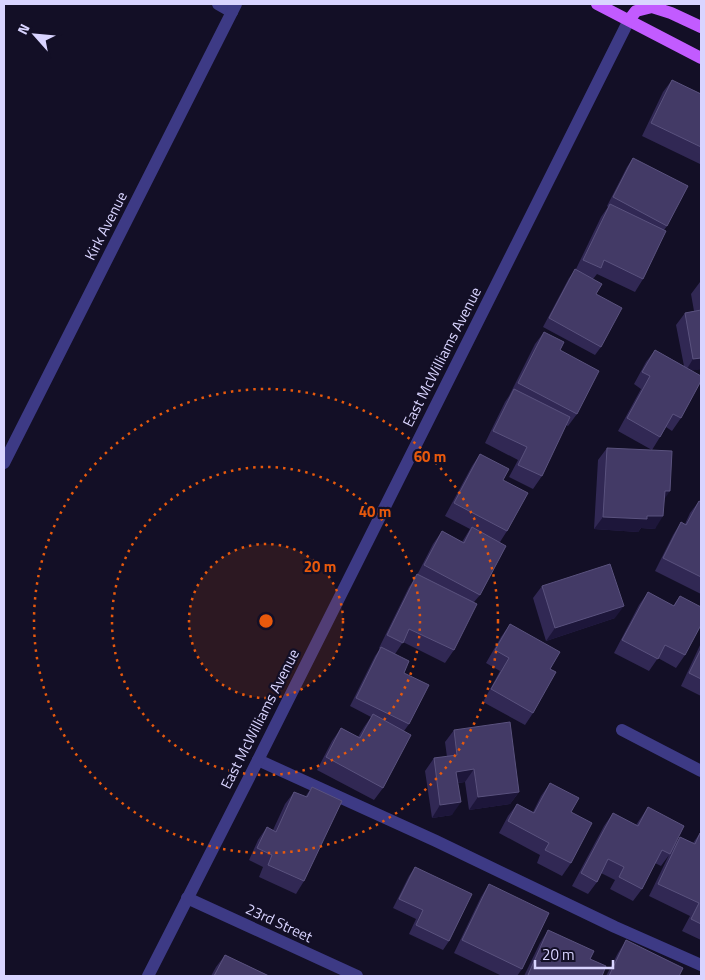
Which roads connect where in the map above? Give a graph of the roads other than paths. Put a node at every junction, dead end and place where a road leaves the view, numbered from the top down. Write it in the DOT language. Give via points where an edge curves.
graph roads {
  1 [pos="218,4"];
  2 [pos="597,4"];
  3 [pos="234,8"];
  4 [pos="629,20"];
  5 [pos="701,27"];
  6 [pos="701,58"];
  7 [pos="4,463"];
  8 [pos="622,730"];
  9 [pos="258,760"];
  10 [pos="701,771"];
  11 [pos="188,898"];
  12 [pos="701,966"];
  13 [pos="148,976"];
  14 [pos="357,976"];
  1 -- 3 [label="street"];
  2 -- 4 [label="main road"];
  3 -- 7 [label="street, Kirk Avenue"];
  4 -- 5 [label="main road" via="636,11 652,8"];
  4 -- 6 [label="main road"];
  4 -- 9 [label="street, East McWilliams Avenue"];
  8 -- 10 [label="street"];
  9 -- 11 [label="street, East McWilliams Avenue"];
  9 -- 12 [label="street"];
  11 -- 13 [label="street, East McWilliams Avenue"];
  11 -- 14 [label="street, 23rd Street"];
}
